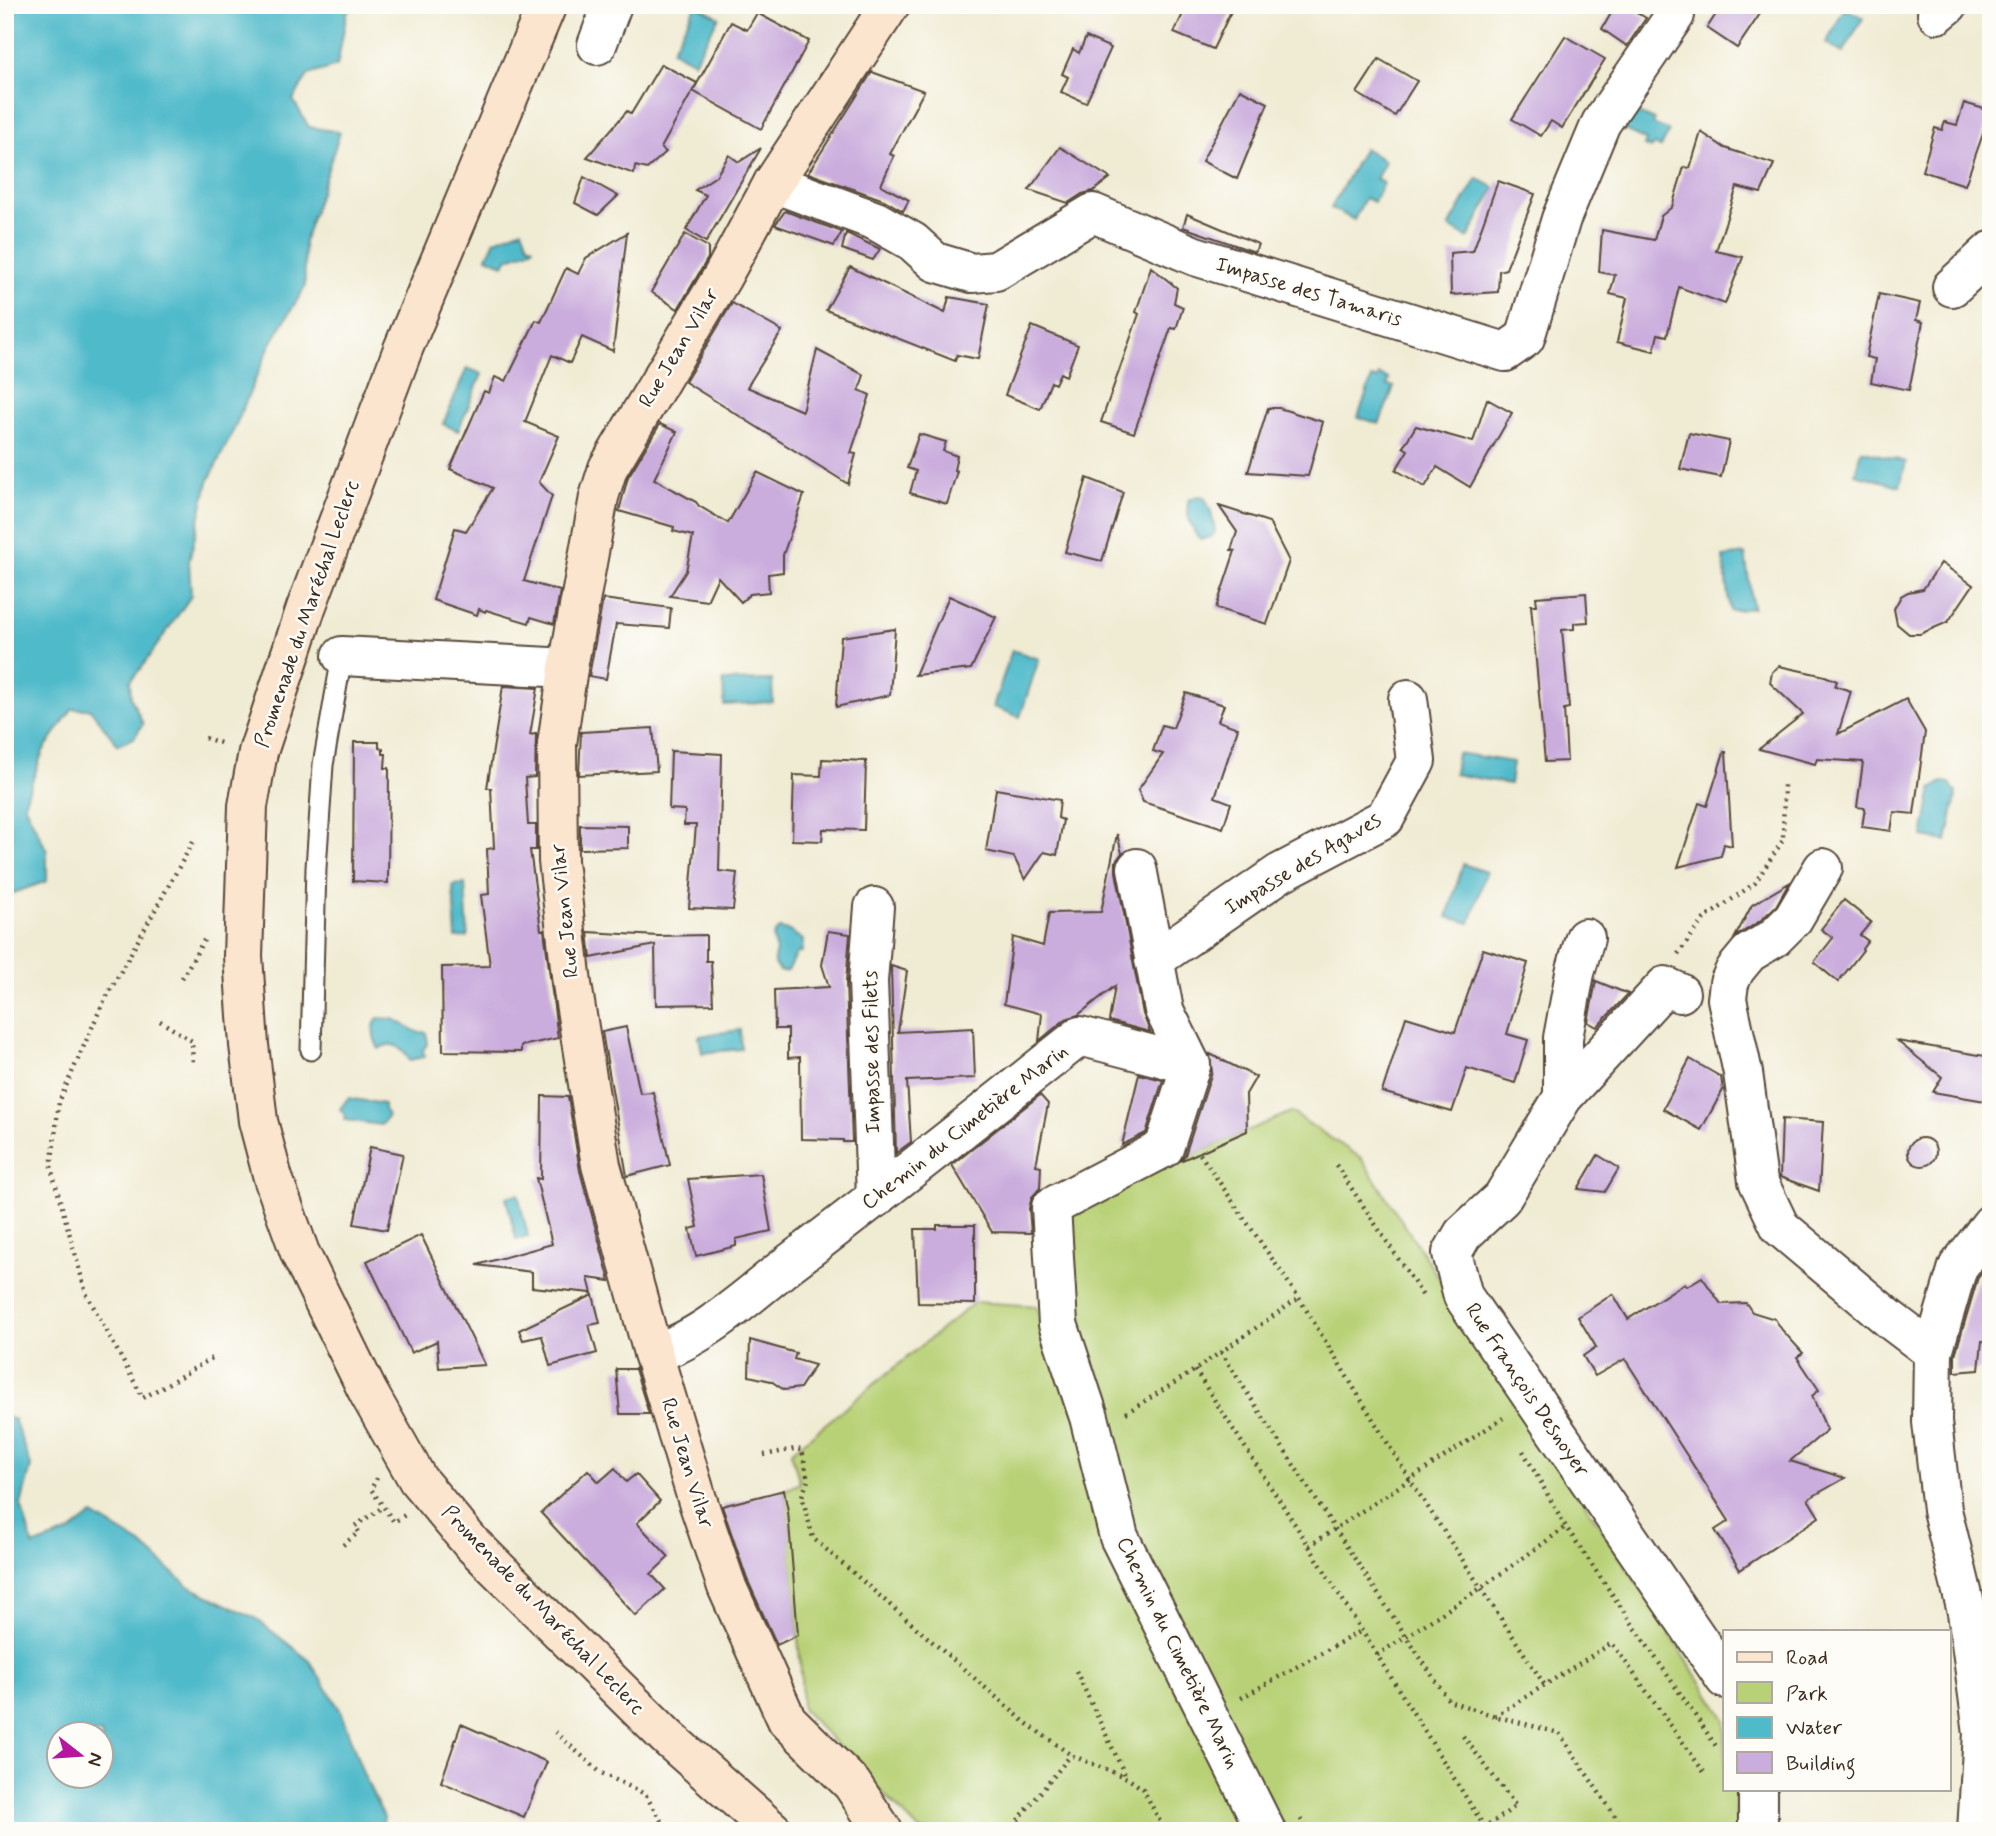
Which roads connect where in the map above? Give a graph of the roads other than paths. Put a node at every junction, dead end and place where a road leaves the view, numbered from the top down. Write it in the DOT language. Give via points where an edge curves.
graph roads {
  1 [pos="547,5"];
  2 [pos="612,5"];
  3 [pos="890,5"];
  4 [pos="1675,15"];
  5 [pos="597,45"];
  6 [pos="773,183"];
  7 [pos="1991,251"];
  8 [pos="1952,287"];
  9 [pos="342,656"];
  10 [pos="568,668"];
  11 [pos="1408,699"];
  12 [pos="1137,868"];
  13 [pos="1823,869"];
  14 [pos="874,907"];
  15 [pos="1585,938"];
  16 [pos="1154,960"];
  17 [pos="1671,982"];
  18 [pos="311,1050"];
  19 [pos="1191,1065"];
  20 [pos="1563,1097"];
  21 [pos="876,1198"];
  22 [pos="1991,1224"];
  23 [pos="1933,1352"];
  24 [pos="653,1353"];
  25 [pos="1723,1676"];
  26 [pos="1758,1790"];
  27 [pos="1283,1825"];
  28 [pos="773,1831"];
  29 [pos="883,1831"];
  30 [pos="1758,1831"];
  31 [pos="1978,1831"];
  1 -- 28 [label="main road, Promenade du Maréchal Leclerc" via="403,349 301,621 258,752 248,806 243,956 256,1109 273,1178 300,1253 368,1392 418,1480 497,1569 668,1738"];
  2 -- 5 [label="street"];
  3 -- 6 [label="main road, Rue Jean Vilar"];
  4 -- 6 [label="street, Impasse des Tamaris" via="1601,123 1561,219 1525,338 1504,352 1195,256 1093,213 996,271 972,273 935,262 913,242 876,221"];
  6 -- 10 [label="main road, Rue Jean Vilar" via="608,468"];
  7 -- 8 [label="street"];
  9 -- 10 [label="street"];
  9 -- 18 [label="lane" via="323,765"];
  10 -- 24 [label="main road, Rue Jean Vilar" via="557,744 558,861 572,984 601,1165"];
  11 -- 16 [label="street, Impasse des Agaves" via="1416,761 1385,818 1280,873"];
  12 -- 16 [label="street"];
  13 -- 23 [label="street" via="1793,919 1749,953 1729,984 1727,999 1758,1181 1780,1227"];
  14 -- 21 [label="street, Impasse des Filets" via="867,981"];
  15 -- 20 [label="street" via="1563,1038"];
  16 -- 19 [label="street" via="1164,1010"];
  17 -- 20 [label="street, Rue François Desnoyer"];
  19 -- 21 [label="street, Chemin du Cimetière Marin" via="1080,1036"];
  19 -- 27 [label="street, Chemin du Cimetière Marin" via="1164,1148 1051,1207 1058,1324 1089,1417 1119,1537"];
  20 -- 25 [label="street, Rue François Desnoyer" via="1502,1198 1463,1234 1452,1253 1463,1296"];
  21 -- 24 [label="street, Chemin du Cimetière Marin" via="712,1323 671,1348"];
  22 -- 23 [label="street" via="1958,1267"];
  23 -- 31 [label="street" via="1932,1422 1942,1510 1967,1612 1983,1733"];
  24 -- 29 [label="main road, Rue Jean Vilar" via="727,1587 787,1720 852,1784"];
  26 -- 30 [label="street"];
}
